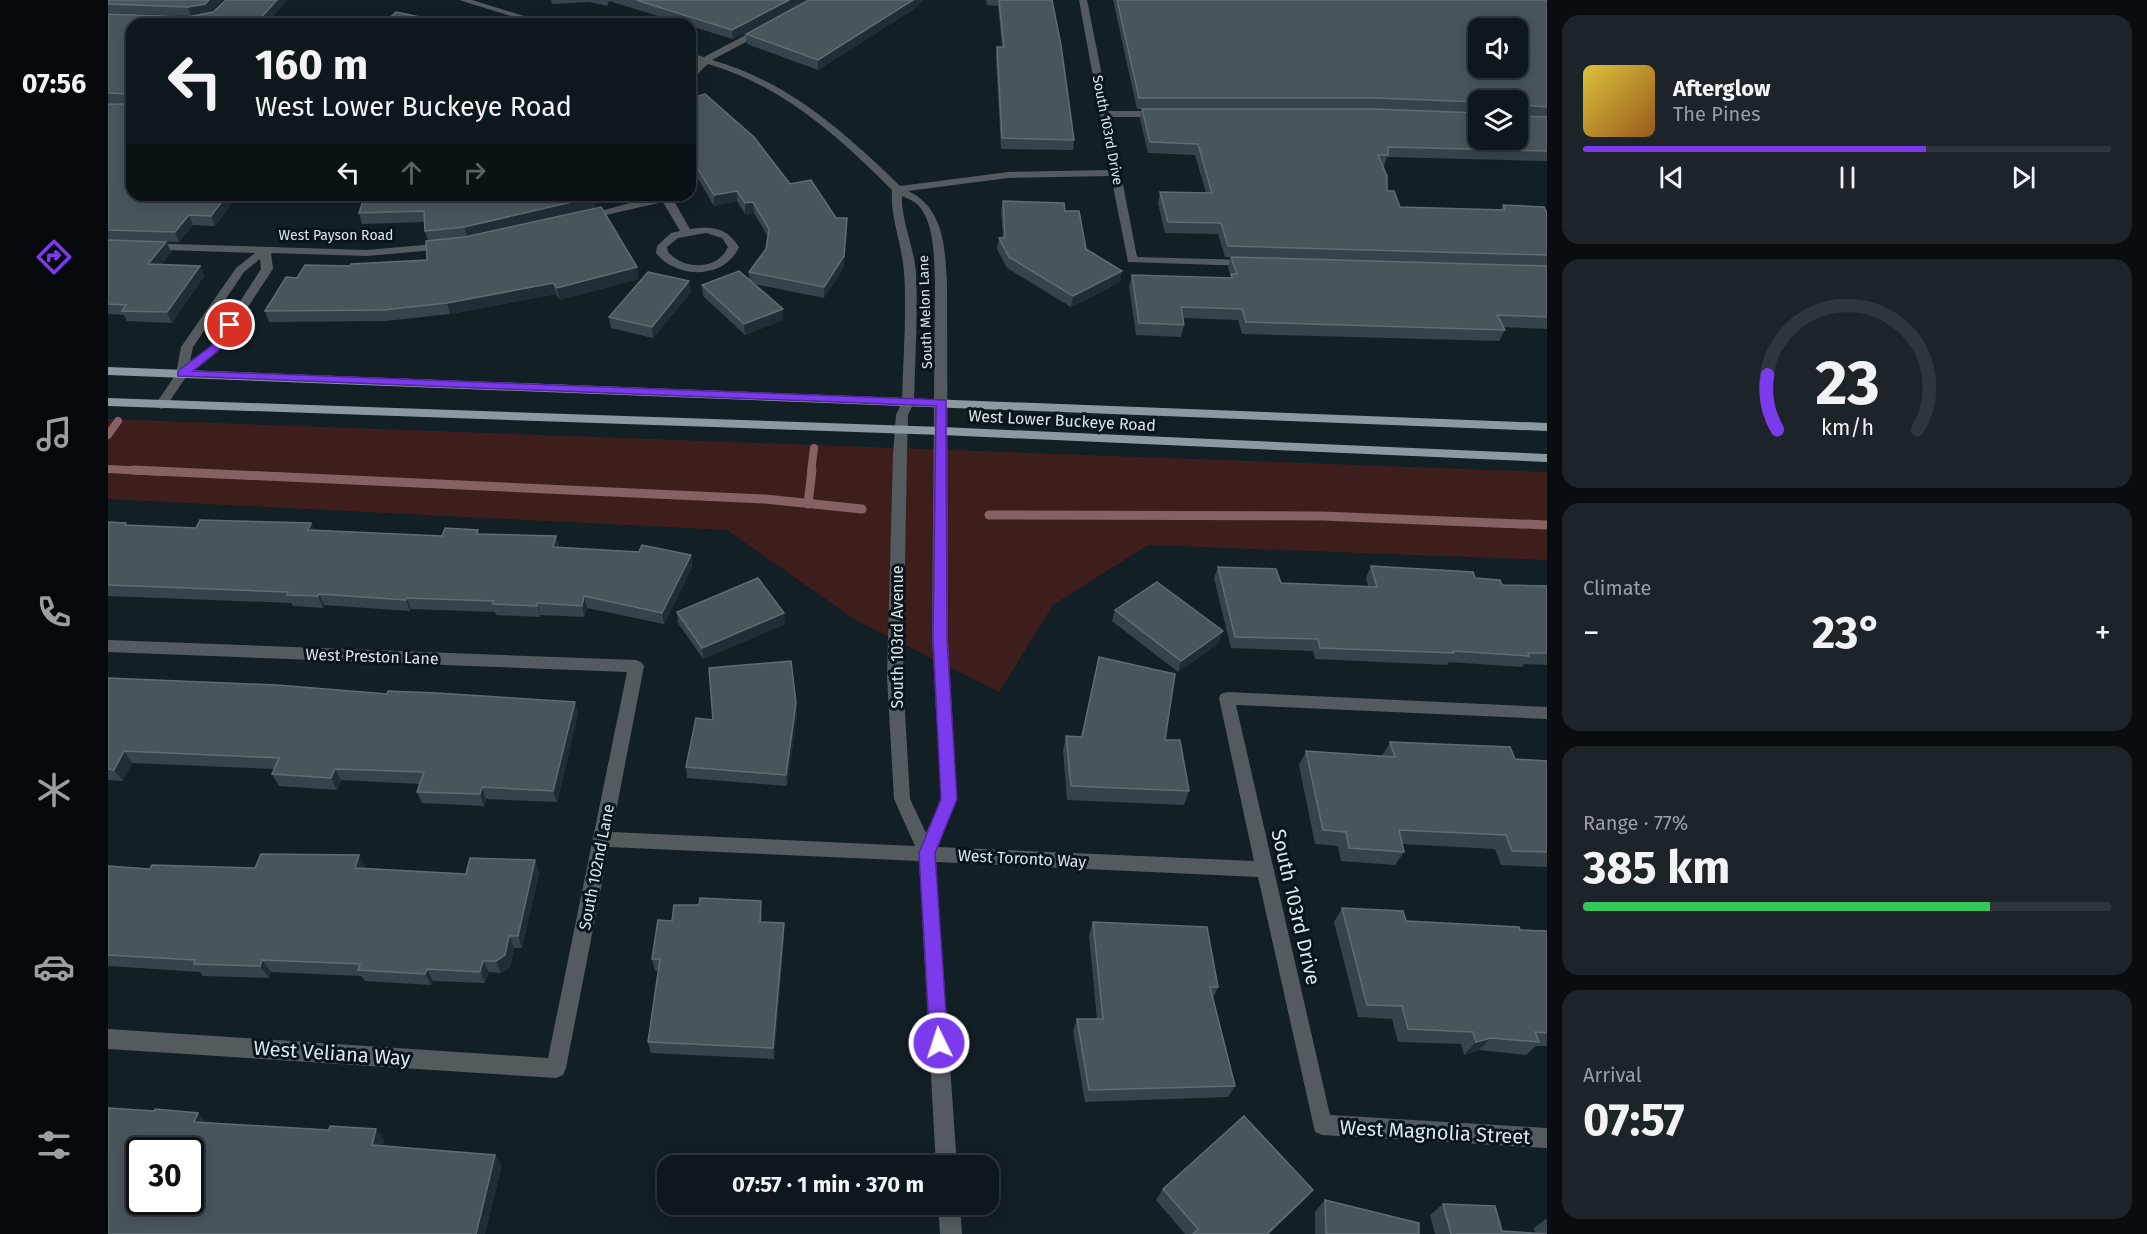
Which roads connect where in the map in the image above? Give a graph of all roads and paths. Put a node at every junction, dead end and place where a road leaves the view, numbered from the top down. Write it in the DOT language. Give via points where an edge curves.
graph roads {
  1 [pos="463,0"];
  2 [pos="1083,0"];
  3 [pos="525,18"];
  4 [pos="766,28"];
  5 [pos="696,57"];
  6 [pos="707,60"];
  7 [pos="696,63"];
  8 [pos="696,72"];
  9 [pos="1104,114"];
  10 [pos="1174,114"];
  11 [pos="1117,173"];
  12 [pos="897,189"];
  13 [pos="649,201"];
  14 [pos="667,201"];
  15 [pos="567,221"];
  16 [pos="685,231"];
  17 [pos="108,245"];
  18 [pos="455,245"];
  19 [pos="265,250"];
  20 [pos="1262,264"];
  21 [pos="108,371"];
  22 [pos="182,374"];
  23 [pos="108,402"];
  24 [pos="908,402"];
  25 [pos="161,405"];
  26 [pos="942,416"];
  27 [pos="902,422"];
  28 [pos="1547,427"];
  29 [pos="1547,458"];
  30 [pos="108,646"];
  31 [pos="636,666"];
  32 [pos="1547,713"];
  33 [pos="601,839"];
  34 [pos="927,853"];
  35 [pos="1264,869"];
  36 [pos="108,1039"];
  37 [pos="556,1068"];
  38 [pos="1322,1125"];
  39 [pos="1547,1138"];
  40 [pos="946,1155"];
  41 [pos="950,1215"];
  42 [pos="951,1234"];
  1 -- 3 [label="street"];
  2 -- 9 [label="street, South 103rd Drive"];
  4 -- 6 [label="street"];
  5 -- 6 [label="street, South Melon Lane"];
  6 -- 7 [label="street"];
  6 -- 8 [label="street"];
  6 -- 12 [label="street, South Melon Lane" via="768,84 818,114 863,152"];
  9 -- 10 [label="street"];
  9 -- 11 [label="street, South 103rd Drive"];
  11 -- 12 [label="street" via="1008,175"];
  11 -- 20 [label="street, South 103rd Drive" via="1132,260"];
  12 -- 24 [label="street, South Melon Lane" via="896,211 910,271"];
  12 -- 26 [label="street, South Melon Lane" via="924,204 937,238"];
  13 -- 15 [label="street"];
  14 -- 16 [label="street"];
  16 -- 16 [label="street" via="662,246 666,259 674,264 684,268 709,267 733,253 732,241 718,232"];
  17 -- 19 [label="street, West Payson Road"];
  18 -- 19 [label="street, West Payson Road" via="367,254"];
  19 -- 22 [label="street" via="240,270 187,347"];
  19 -- 22 [label="street" via="267,269 215,348"];
  21 -- 22 [label="main road, West Lower Buckeye Road"];
  22 -- 24 [label="main road, West Lower Buckeye Road"];
  22 -- 25 [label="street"];
  23 -- 25 [label="main road, West Lower Buckeye Road"];
  24 -- 26 [label="main road, West Lower Buckeye Road"];
  24 -- 27 [label="street, South Melon Lane"];
  25 -- 27 [label="main road, West Lower Buckeye Road"];
  26 -- 27 [label="main road, West Lower Buckeye Road"];
  26 -- 28 [label="main road, West Lower Buckeye Road"];
  26 -- 29 [label="main road, West Lower Buckeye Road"];
  26 -- 34 [label="street, South 103rd Avenue" via="940,639 949,799"];
  27 -- 34 [label="street, South 103rd Avenue" via="895,619 902,799"];
  30 -- 31 [label="street, West Preston Lane"];
  31 -- 33 [label="street, South 102nd Lane"];
  32 -- 35 [label="street, South 103rd Drive" via="1227,698"];
  33 -- 34 [label="street, West Toronto Way"];
  33 -- 37 [label="street, South 102nd Lane"];
  34 -- 35 [label="street, West Toronto Way"];
  34 -- 40 [label="street, South 103rd Avenue"];
  35 -- 38 [label="street, South 103rd Drive"];
  36 -- 37 [label="street, West Veliana Way"];
  38 -- 39 [label="street, West Magnolia Street"];
  41 -- 42 [label="street"];
}
